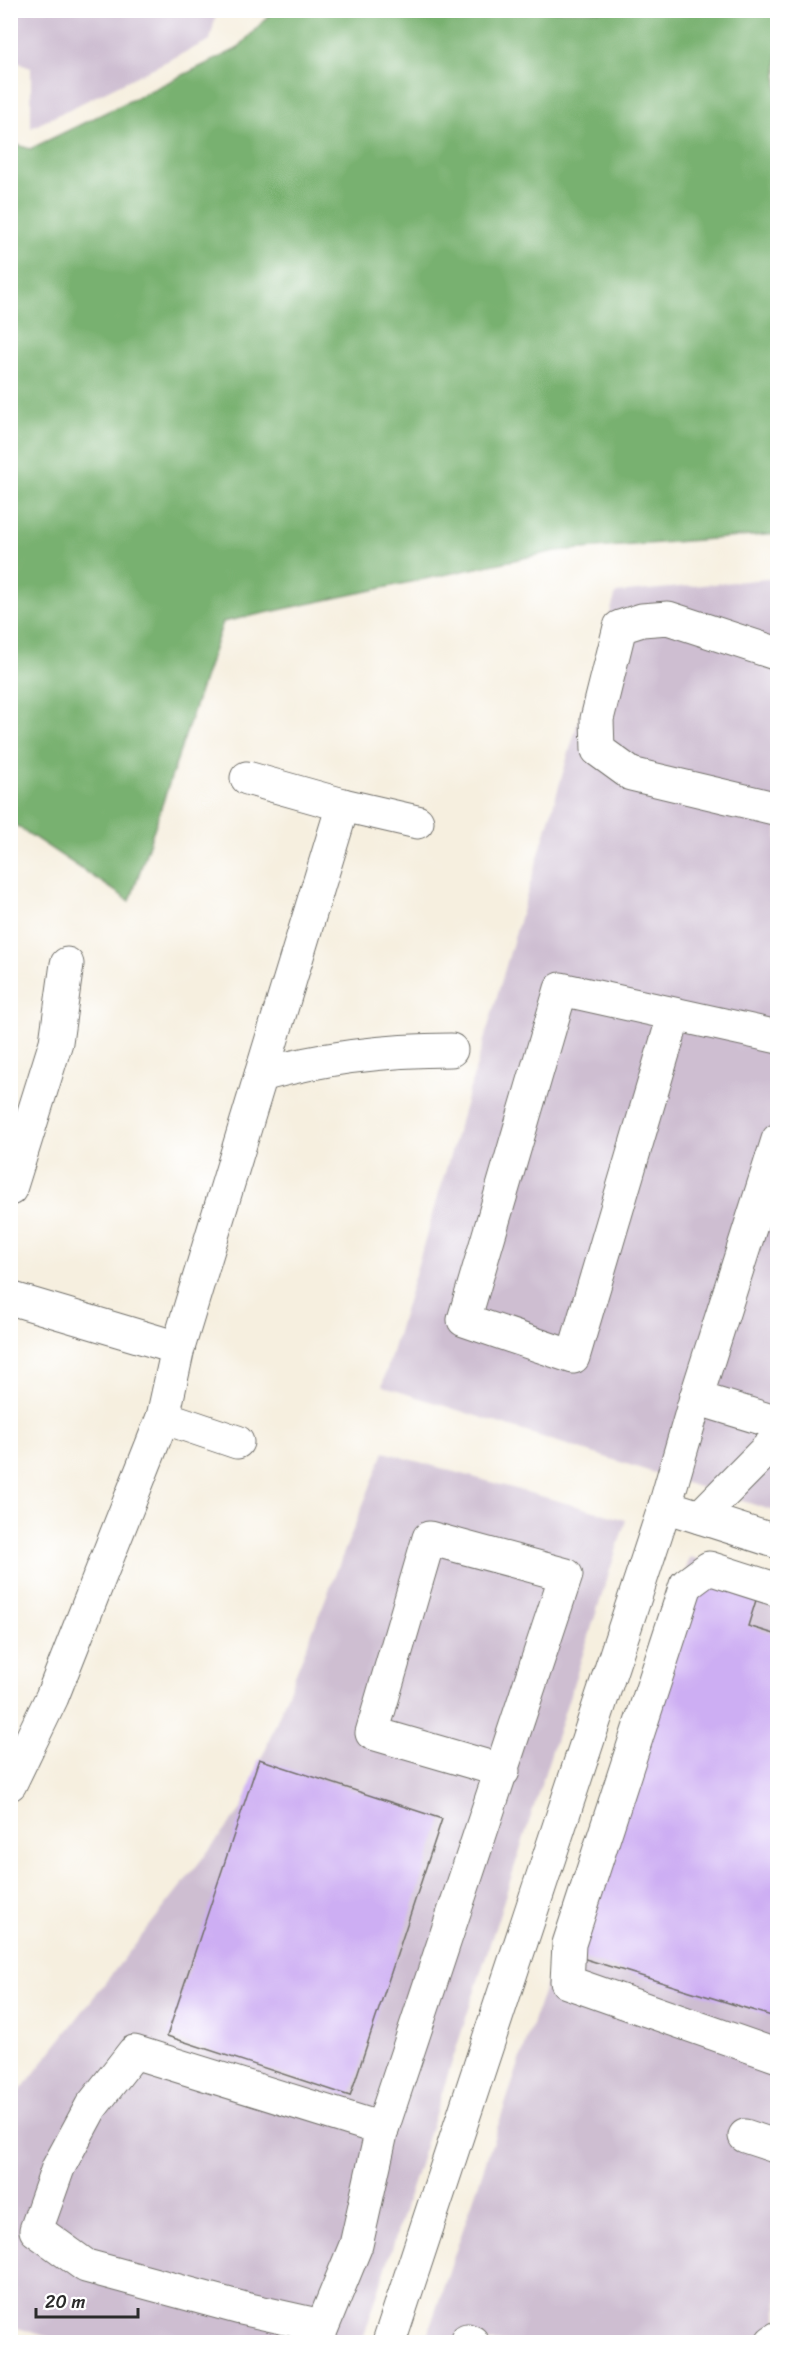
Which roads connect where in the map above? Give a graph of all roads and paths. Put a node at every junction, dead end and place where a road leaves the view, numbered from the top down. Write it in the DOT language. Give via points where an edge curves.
graph roads {
  1 [pos="777,654"];
  2 [pos="247,778"];
  3 [pos="343,805"];
  4 [pos="777,809"];
  5 [pos="417,822"];
  6 [pos="67,964"];
  7 [pos="674,1016"];
  8 [pos="777,1037"];
  9 [pos="451,1050"];
  10 [pos="261,1075"];
  11 [pos="777,1140"];
  12 [pos="10,1189"];
  13 [pos="10,1298"];
  14 [pos="178,1348"];
  15 [pos="696,1398"];
  16 [pos="163,1417"];
  17 [pos="777,1423"];
  18 [pos="777,1438"];
  19 [pos="237,1442"];
  20 [pos="665,1506"];
  21 [pos="700,1517"];
  22 [pos="777,1542"];
  23 [pos="777,1590"];
  24 [pos="503,1771"];
  25 [pos="10,1784"];
  26 [pos="777,2056"];
  27 [pos="382,2129"];
  28 [pos="745,2136"];
  29 [pos="777,2147"];
  30 [pos="319,2334"];
  31 [pos="777,2338"];
  32 [pos="389,2343"];
  33 [pos="772,2343"];
  1 -- 4 [label="lane" via="668,618 620,627 597,719 598,750 631,774"];
  2 -- 3 [label="lane"];
  3 -- 5 [label="lane"];
  3 -- 10 [label="lane"];
  6 -- 12 [label="lane" via="56,1042"];
  7 -- 7 [label="lane" via="561,989 465,1320 573,1357"];
  7 -- 8 [label="lane"];
  9 -- 10 [label="lane" via="305,1063"];
  10 -- 14 [label="lane"];
  11 -- 15 [label="lane"];
  13 -- 14 [label="lane"];
  14 -- 16 [label="lane"];
  15 -- 17 [label="lane"];
  15 -- 20 [label="lane"];
  16 -- 19 [label="lane"];
  16 -- 25 [label="lane" via="52,1697"];
  18 -- 21 [label="lane"];
  20 -- 21 [label="lane"];
  20 -- 32 [label="lane"];
  21 -- 22 [label="lane"];
  23 -- 26 [label="lane" via="709,1568 686,1584 569,1944 567,1982"];
  24 -- 24 [label="lane" via="372,1733 429,1538 566,1575"];
  24 -- 27 [label="lane"];
  27 -- 30 [label="lane" via="356,2245"];
  27 -- 30 [label="lane" via="134,2052 91,2107 58,2168 36,2230 86,2265"];
  28 -- 29 [label="lane"];
  31 -- 33 [label="lane"];
}
